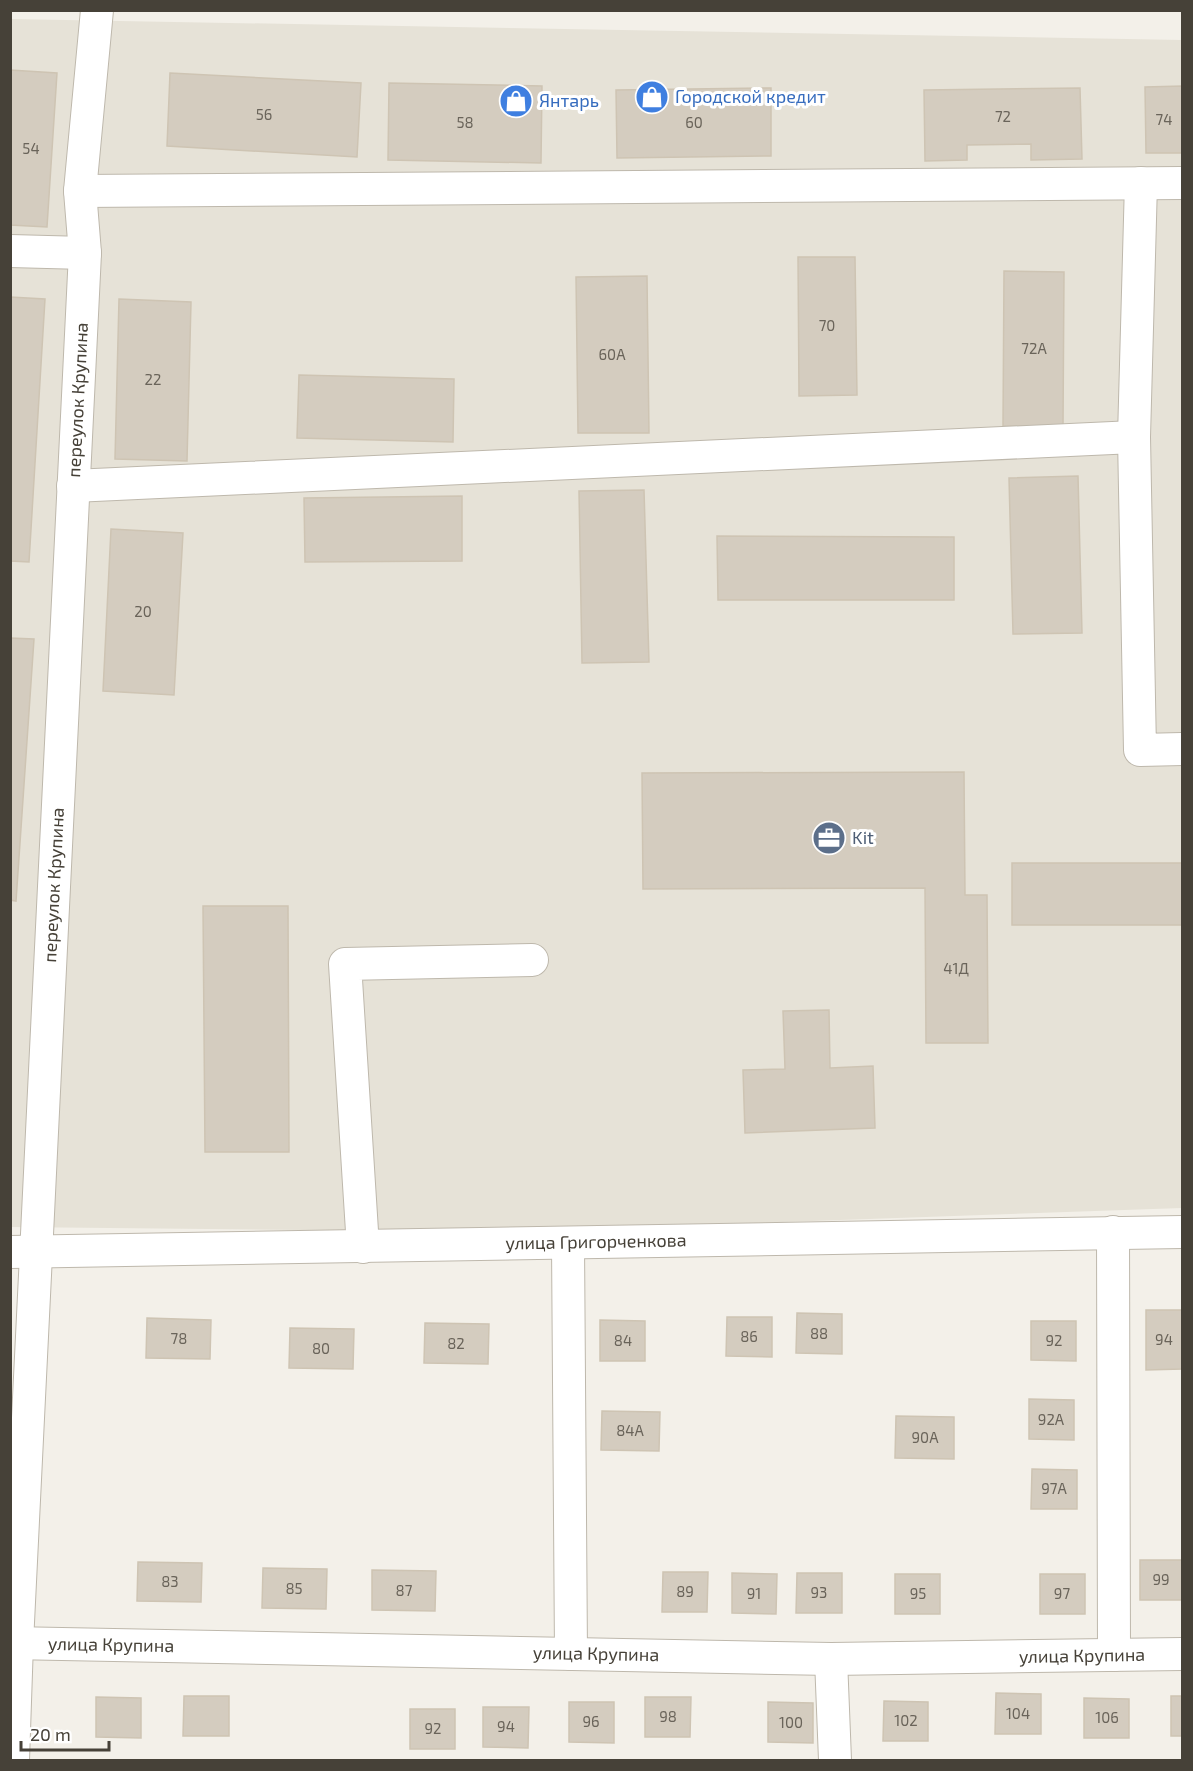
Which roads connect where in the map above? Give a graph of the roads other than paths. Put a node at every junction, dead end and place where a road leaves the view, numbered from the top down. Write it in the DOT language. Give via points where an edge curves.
graph roads {
  1 [pos="96,10"];
  2 [pos="1142,183"];
  3 [pos="1182,183"];
  4 [pos="81,192"];
  5 [pos="10,250"];
  6 [pos="85,253"];
  7 [pos="1134,437"];
  8 [pos="73,486"];
  9 [pos="1182,748"];
  10 [pos="532,960"];
  11 [pos="1113,1232"];
  12 [pos="1182,1232"];
  13 [pos="568,1243"];
  14 [pos="363,1247"];
  15 [pos="23,1252"];
  16 [pos="14,1643"];
  17 [pos="571,1654"];
  18 [pos="1182,1654"];
  19 [pos="1114,1655"];
  20 [pos="831,1659"];
  21 [pos="14,1761"];
  22 [pos="835,1761"];
  1 -- 4 [label="street, переулок Крупина"];
  2 -- 3 [label="street"];
  2 -- 4 [label="street"];
  2 -- 7 [label="street"];
  4 -- 6 [label="street, переулок Крупина"];
  5 -- 6 [label="street"];
  6 -- 8 [label="street, переулок Крупина"];
  7 -- 8 [label="street"];
  7 -- 9 [label="street" via="1140,750"];
  8 -- 15 [label="street, переулок Крупина"];
  10 -- 14 [label="street" via="345,964"];
  11 -- 12 [label="street, улица Григорченкова"];
  11 -- 13 [label="street, улица Григорченкова"];
  11 -- 19 [label="street"];
  13 -- 14 [label="street, улица Григорченкова"];
  13 -- 17 [label="street"];
  14 -- 15 [label="street, улица Григорченкова"];
  15 -- 16 [label="street, переулок Крупина"];
  16 -- 17 [label="street, улица Крупина"];
  16 -- 21 [label="street, переулок Крупина"];
  17 -- 20 [label="street, улица Крупина"];
  18 -- 19 [label="street, улица Крупина"];
  19 -- 20 [label="street, улица Крупина"];
  20 -- 22 [label="street"];
}
